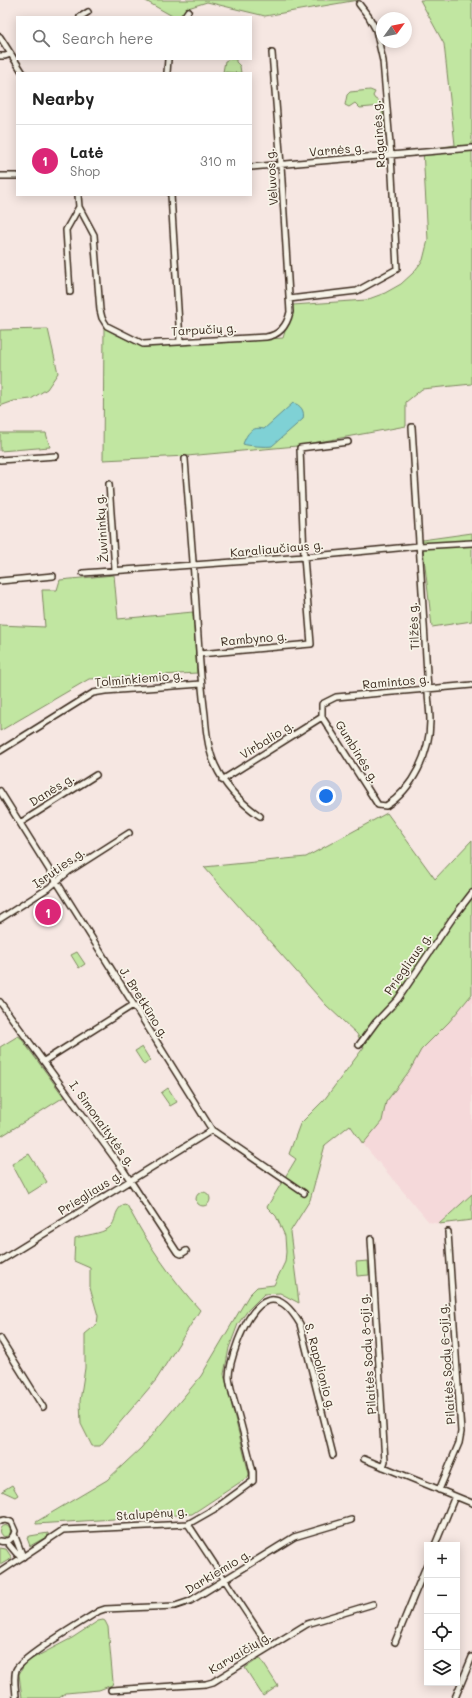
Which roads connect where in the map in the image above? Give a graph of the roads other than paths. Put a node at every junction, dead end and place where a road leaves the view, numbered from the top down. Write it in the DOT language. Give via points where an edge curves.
graph roads {
  1 [pos="359,4"];
  2 [pos="188,11"];
  3 [pos="88,12"];
  4 [pos="82,16"];
  5 [pos="185,16"];
  6 [pos="0,36"];
  7 [pos="272,53"];
  8 [pos="0,56"];
  9 [pos="14,56"];
  10 [pos="16,60"];
  11 [pos="168,60"];
  12 [pos="22,72"];
  13 [pos="167,72"];
  14 [pos="472,148"];
  15 [pos="391,156"];
  16 [pos="282,165"];
  17 [pos="252,167"];
  18 [pos="0,176"];
  19 [pos="16,176"];
  20 [pos="78,196"];
  21 [pos="171,196"];
  22 [pos="79,207"];
  23 [pos="70,292"];
  24 [pos="289,300"];
  25 [pos="180,341"];
  26 [pos="412,427"];
  27 [pos="348,442"];
  28 [pos="56,456"];
  29 [pos="185,459"];
  30 [pos="0,460"];
  31 [pos="109,484"];
  32 [pos="472,543"];
  33 [pos="419,546"];
  34 [pos="304,557"];
  35 [pos="193,565"];
  36 [pos="115,570"];
  37 [pos="84,573"];
  38 [pos="53,576"];
  39 [pos="0,581"];
  40 [pos="199,654"];
  41 [pos="201,684"];
  42 [pos="472,685"];
  43 [pos="428,690"];
  44 [pos="322,704"];
  45 [pos="322,717"];
  46 [pos="0,750"];
  47 [pos="96,775"];
  48 [pos="222,780"];
  49 [pos="0,792"];
  50 [pos="382,807"];
  51 [pos="260,816"];
  52 [pos="20,823"];
  53 [pos="129,833"];
  54 [pos="56,882"];
  55 [pos="472,893"];
  56 [pos="0,919"];
  57 [pos="0,1002"];
  58 [pos="133,1005"];
  59 [pos="359,1045"];
  60 [pos="44,1061"];
  61 [pos="212,1130"];
  62 [pos="130,1180"];
  63 [pos="304,1192"];
  64 [pos="448,1232"];
  65 [pos="371,1239"];
  66 [pos="186,1251"];
  67 [pos="0,1261"];
  68 [pos="268,1301"];
  69 [pos="0,1338"];
  70 [pos="43,1406"];
  71 [pos="333,1455"];
  72 [pos="364,1459"];
  73 [pos="383,1467"];
  74 [pos="439,1490"];
  75 [pos="455,1496"];
  76 [pos="472,1503"];
  77 [pos="0,1516"];
  78 [pos="351,1520"];
  79 [pos="0,1521"];
  80 [pos="8,1521"];
  81 [pos="188,1524"];
  82 [pos="14,1534"];
  83 [pos="2,1541"];
  84 [pos="436,1542"];
  85 [pos="23,1557"];
  86 [pos="424,1571"];
  87 [pos="0,1572"];
  88 [pos="224,1580"];
  89 [pos="373,1604"];
  90 [pos="394,1642"];
  91 [pos="269,1647"];
  92 [pos="472,1657"];
  93 [pos="111,1690"];
  94 [pos="16,1698"];
  95 [pos="455,1698"];
  1 -- 15 [label="street, Ragainės g." via="369,17 380,41"];
  2 -- 5 [label="street"];
  3 -- 4 [label="street"];
  6 -- 9 [label="street"];
  7 -- 16 [label="street, Vėluvos g."];
  8 -- 9 [label="street"];
  10 -- 12 [label="street"];
  11 -- 13 [label="street"];
  14 -- 15 [label="street, Varnės g."];
  15 -- 16 [label="street, Varnės g."];
  15 -- 24 [label="street, Ragainės g." via="396,268 357,291"];
  16 -- 17 [label="street, Varnės g."];
  16 -- 24 [label="street, Vėluvos g."];
  18 -- 19 [label="street"];
  20 -- 22 [label="street"];
  21 -- 25 [label="street"];
  22 -- 23 [label="street" via="66,230"];
  22 -- 25 [label="street, Tarpučių g." via="94,235 100,310 108,326 143,344"];
  24 -- 25 [label="street, Tarpučių g." via="288,320 280,332 272,336"];
  26 -- 33 [label="street, Tilžės g."];
  27 -- 34 [label="street" via="300,448"];
  28 -- 30 [label="street"];
  29 -- 35 [label="street"];
  31 -- 36 [label="street, Žuvininkų g."];
  32 -- 33 [label="street, Karaliaučiaus g."];
  33 -- 34 [label="street, Karaliaučiaus g."];
  33 -- 43 [label="street, Tilžės g."];
  34 -- 35 [label="street, Karaliaučiaus g."];
  34 -- 40 [label="street, Rambyno g." via="311,644"];
  35 -- 36 [label="street, Karaliaučiaus g."];
  35 -- 40 [label="street"];
  36 -- 37 [label="street, Karaliaučiaus g."];
  38 -- 39 [label="street"];
  40 -- 41 [label="street"];
  41 -- 46 [label="street, Tolminkiemio g." via="93,693"];
  41 -- 48 [label="street" via="211,754"];
  42 -- 43 [label="street, Ramintos g."];
  43 -- 44 [label="street, Ramintos g." via="336,697"];
  43 -- 50 [label="street, Tilžės g." via="430,721 422,758 411,782 395,800"];
  44 -- 45 [label="street, Gumbinės g."];
  45 -- 48 [label="street, Virbalio g."];
  45 -- 50 [label="street, Gumbinės g." via="378,805"];
  47 -- 52 [label="street, Danės g."];
  48 -- 51 [label="street" via="240,801"];
  49 -- 52 [label="street, J. Bretkūno g."];
  52 -- 54 [label="street, J. Bretkūno g."];
  53 -- 54 [label="street, Įsruties g."];
  54 -- 56 [label="street, Įsruties g."];
  54 -- 58 [label="street, J. Bretkūno g."];
  55 -- 59 [label="street, Priegliaus g." via="398,998"];
  57 -- 60 [label="street, I. Simonaitytės g."];
  58 -- 60 [label="street"];
  58 -- 61 [label="street, J. Bretkūno g."];
  60 -- 62 [label="street, I. Simonaitytės g."];
  61 -- 62 [label="street, Priegliaus g."];
  61 -- 63 [label="street, J. Bretkūno g."];
  62 -- 66 [label="street, I. Simonaitytės g." via="177,1252 181,1254"];
  62 -- 67 [label="street, Priegliaus g."];
  64 -- 74 [label="street, Pilaitės Sodų 6-oji g." via="461,1432 459,1443"];
  65 -- 73 [label="street, Pilaitės Sodų 8-oji g."];
  68 -- 71 [label="street, S. Rapolionio g." via="286,1306 300,1324"];
  68 -- 81 [label="street, Stalupėnų g." via="255,1308 243,1328 229,1377 253,1472 253,1481 216,1508"];
  69 -- 70 [label="street"];
  72 -- 73 [label="street"];
  73 -- 74 [label="street"];
  74 -- 75 [label="street"];
  75 -- 76 [label="street"];
  75 -- 84 [label="street"];
  77 -- 80 [label="street"];
  78 -- 88 [label="street, Darkiemio g." via="294,1537"];
  79 -- 80 [label="street"];
  80 -- 82 [label="street" via="14,1528"];
  81 -- 85 [label="street, Stalupėnų g." via="68,1529 59,1532"];
  81 -- 88 [label="street"];
  82 -- 83 [label="street" via="11,1539"];
  82 -- 85 [label="street"];
  83 -- 85 [label="street"];
  85 -- 87 [label="street, Stalupėnų g."];
  86 -- 90 [label="street"];
  88 -- 91 [label="street"];
  88 -- 94 [label="street, Darkiemio g." via="190,1601 175,1606 99,1611 18,1665 15,1674"];
  89 -- 91 [label="street, Karvaičių g." via="307,1624"];
  91 -- 93 [label="street, Karvaičių g." via="206,1684"];
  92 -- 95 [label="street"];
}
